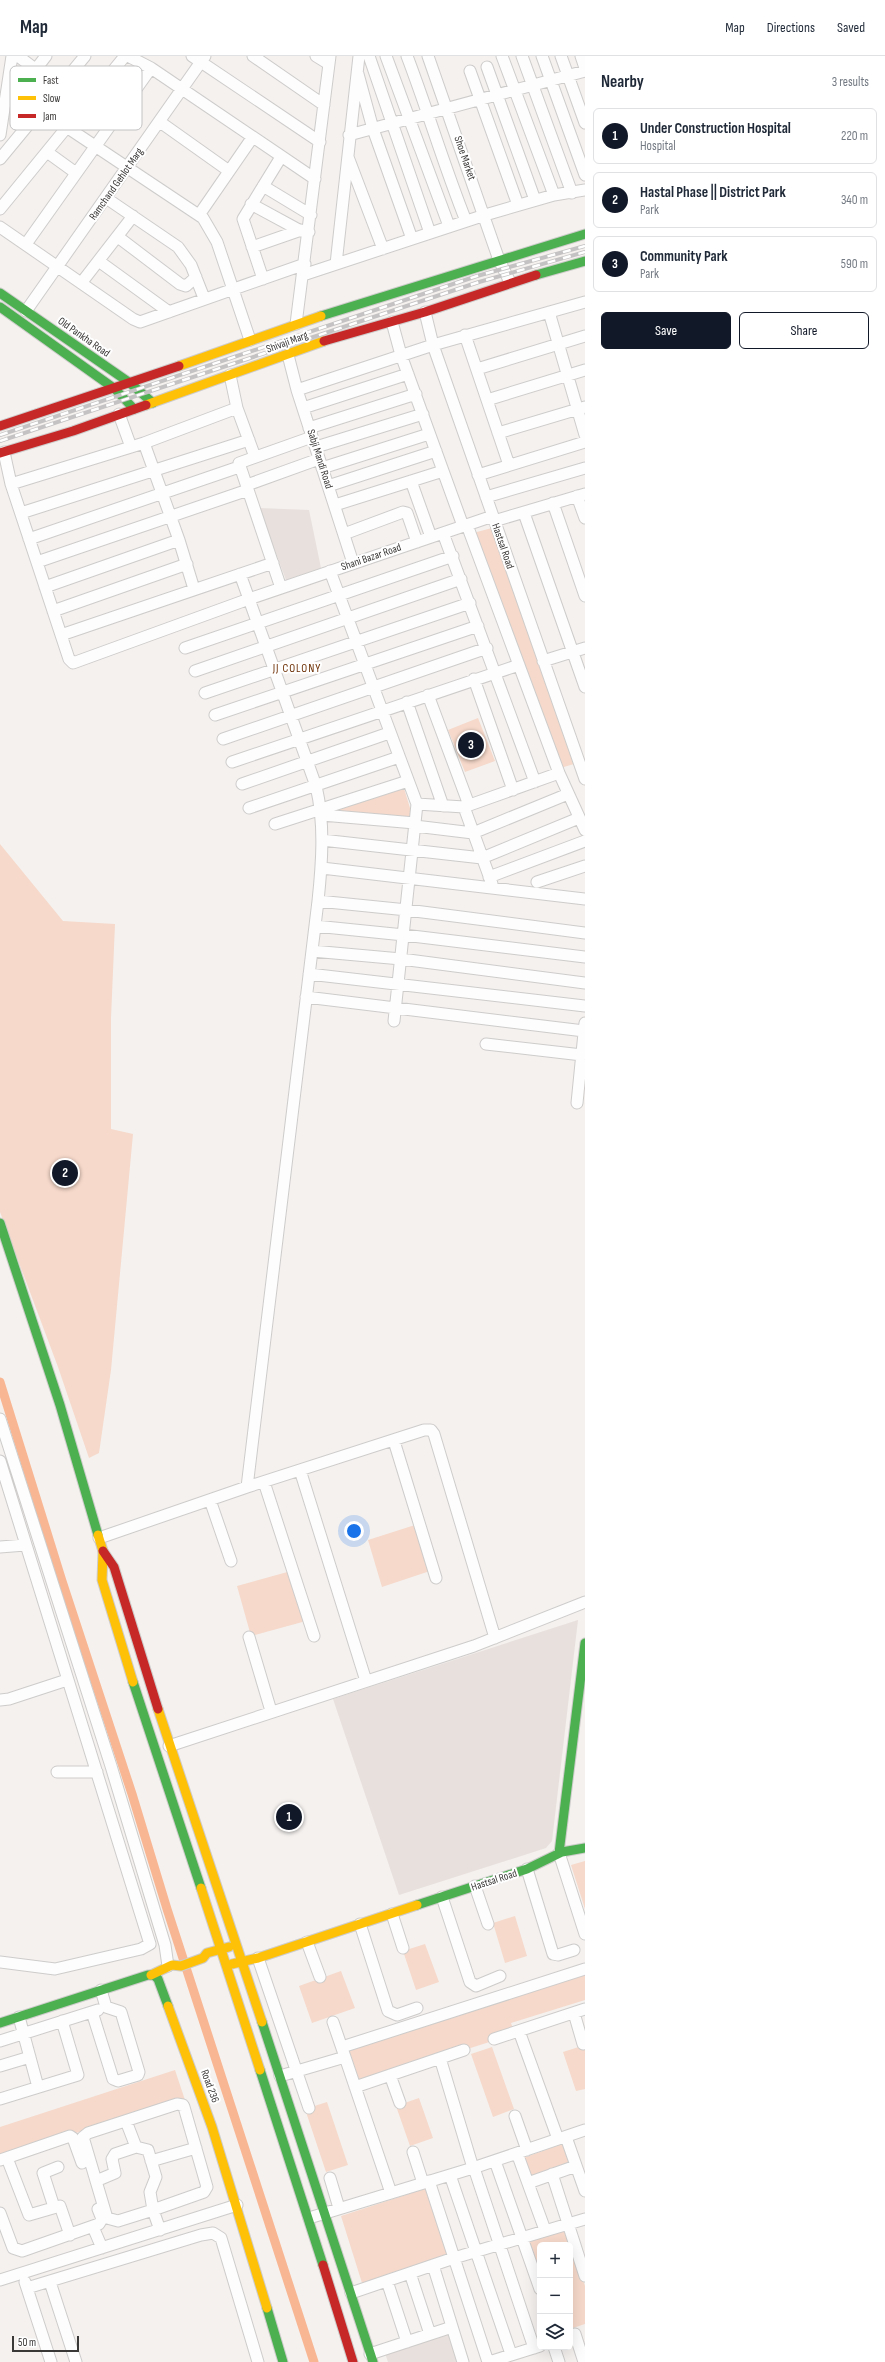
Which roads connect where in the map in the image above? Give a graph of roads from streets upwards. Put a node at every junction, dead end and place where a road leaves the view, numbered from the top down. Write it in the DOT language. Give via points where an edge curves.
graph roads {
  1 [pos="12,56"];
  2 [pos="18,56"];
  3 [pos="46,56"];
  4 [pos="85,56"];
  5 [pos="125,56"];
  6 [pos="128,56"];
  7 [pos="253,56"];
  8 [pos="316,56"];
  9 [pos="359,56"];
  10 [pos="369,56"];
  11 [pos="386,56"];
  12 [pos="407,56"];
  13 [pos="428,56"];
  14 [pos="502,56"];
  15 [pos="522,56"];
  16 [pos="542,56"];
  17 [pos="562,56"];
  18 [pos="580,56"];
  19 [pos="200,58"];
  20 [pos="330,60"];
  21 [pos="10,66"];
  22 [pos="32,66"];
  23 [pos="38,66"];
  24 [pos="76,66"];
  25 [pos="117,66"];
  26 [pos="487,67"];
  27 [pos="151,68"];
  28 [pos="10,69"];
  29 [pos="585,69"];
  30 [pos="357,70"];
  31 [pos="470,71"];
  32 [pos="569,76"];
  33 [pos="142,80"];
  34 [pos="550,81"];
  35 [pos="533,84"];
  36 [pos="182,89"];
  37 [pos="515,90"];
  38 [pos="496,95"];
  39 [pos="480,100"];
  40 [pos="324,104"];
  41 [pos="448,109"];
  42 [pos="429,114"];
  43 [pos="410,119"];
  44 [pos="160,122"];
  45 [pos="585,122"];
  46 [pos="392,124"];
  47 [pos="374,128"];
  48 [pos="23,130"];
  49 [pos="66,130"];
  50 [pos="71,130"];
  51 [pos="106,130"];
  52 [pos="0,135"];
  53 [pos="349,135"];
  54 [pos="252,138"];
  55 [pos="320,142"];
  56 [pos="94,147"];
  57 [pos="46,152"];
  58 [pos="347,155"];
  59 [pos="281,157"];
  60 [pos="0,159"];
  61 [pos="127,169"];
  62 [pos="229,171"];
  63 [pos="76,174"];
  64 [pos="585,175"];
  65 [pos="315,179"];
  66 [pos="263,186"];
  67 [pos="585,190"];
  68 [pos="572,193"];
  69 [pos="554,195"];
  70 [pos="106,198"];
  71 [pos="535,200"];
  72 [pos="251,204"];
  73 [pos="518,205"];
  74 [pos="0,209"];
  75 [pos="199,215"];
  76 [pos="311,215"];
  77 [pos="484,215"];
  78 [pos="133,216"];
  79 [pos="466,221"];
  80 [pos="449,226"];
  81 [pos="0,227"];
  82 [pos="305,231"];
  83 [pos="430,233"];
  84 [pos="585,234"];
  85 [pos="118,237"];
  86 [pos="412,239"];
  87 [pos="26,244"];
  88 [pos="252,247"];
  89 [pos="383,249"];
  90 [pos="499,260"];
  91 [pos="585,261"];
  92 [pos="100,262"];
  93 [pos="336,264"];
  94 [pos="59,266"];
  95 [pos="304,270"];
  96 [pos="196,277"];
  97 [pos="263,279"];
  98 [pos="82,282"];
  99 [pos="510,282"];
  100 [pos="234,288"];
  101 [pos="0,294"];
  102 [pos="204,298"];
  103 [pos="585,302"];
  104 [pos="0,307"];
  105 [pos="26,311"];
  106 [pos="169,312"];
  107 [pos="425,312"];
  108 [pos="549,312"];
  109 [pos="392,322"];
  110 [pos="296,324"];
  111 [pos="465,335"];
  112 [pos="585,336"];
  113 [pos="250,340"];
  114 [pos="558,343"];
  115 [pos="433,345"];
  116 [pos="288,354"];
  117 [pos="401,355"];
  118 [pos="477,369"];
  119 [pos="585,370"];
  120 [pos="408,374"];
  121 [pos="230,375"];
  122 [pos="568,375"];
  123 [pos="130,383"];
  124 [pos="115,389"];
  125 [pos="297,390"];
  126 [pos="416,394"];
  127 [pos="487,400"];
  128 [pos="152,403"];
  129 [pos="237,408"];
  130 [pos="303,408"];
  131 [pos="581,408"];
  132 [pos="134,409"];
  133 [pos="119,414"];
  134 [pos="423,414"];
  135 [pos="0,426"];
  136 [pos="498,433"];
  137 [pos="429,434"];
  138 [pos="585,435"];
  139 [pos="312,438"];
  140 [pos="249,440"];
  141 [pos="585,442"];
  142 [pos="144,443"];
  143 [pos="131,447"];
  144 [pos="436,451"];
  145 [pos="2,453"];
  146 [pos="255,457"];
  147 [pos="321,463"];
  148 [pos="509,465"];
  149 [pos="240,467"];
  150 [pos="585,468"];
  151 [pos="154,469"];
  152 [pos="443,471"];
  153 [pos="478,475"];
  154 [pos="412,480"];
  155 [pos="11,484"];
  156 [pos="328,486"];
  157 [pos="247,488"];
  158 [pos="163,494"];
  159 [pos="581,495"];
  160 [pos="486,497"];
  161 [pos="553,503"];
  162 [pos="335,505"];
  163 [pos="20,513"];
  164 [pos="524,513"];
  165 [pos="171,516"];
  166 [pos="585,518"];
  167 [pos="494,519"];
  168 [pos="465,526"];
  169 [pos="443,533"];
  170 [pos="344,534"];
  171 [pos="431,537"];
  172 [pos="29,539"];
  173 [pos="179,540"];
  174 [pos="417,542"];
  175 [pos="453,556"];
  176 [pos="37,562"];
  177 [pos="353,563"];
  178 [pos="187,564"];
  179 [pos="273,564"];
  180 [pos="330,571"];
  181 [pos="240,574"];
  182 [pos="461,580"];
  183 [pos="45,587"];
  184 [pos="282,588"];
  185 [pos="194,589"];
  186 [pos="340,595"];
  187 [pos="585,596"];
  188 [pos="249,598"];
  189 [pos="470,603"];
  190 [pos="53,611"];
  191 [pos="348,618"];
  192 [pos="257,622"];
  193 [pos="478,626"];
  194 [pos="61,635"];
  195 [pos="357,640"];
  196 [pos="266,646"];
  197 [pos="185,648"];
  198 [pos="487,648"];
  199 [pos="585,648"];
  200 [pos="573,652"];
  201 [pos="543,661"];
  202 [pos="366,664"];
  203 [pos="519,665"];
  204 [pos="274,669"];
  205 [pos="195,670"];
  206 [pos="496,672"];
  207 [pos="474,680"];
  208 [pos="374,687"];
  209 [pos="585,687"];
  210 [pos="282,692"];
  211 [pos="205,693"];
  212 [pos="428,695"];
  213 [pos="407,702"];
  214 [pos="381,711"];
  215 [pos="215,715"];
  216 [pos="291,715"];
  217 [pos="389,733"];
  218 [pos="224,739"];
  219 [pos="299,739"];
  220 [pos="398,756"];
  221 [pos="232,762"];
  222 [pos="308,763"];
  223 [pos="559,773"];
  224 [pos="585,780"];
  225 [pos="408,782"];
  226 [pos="535,782"];
  227 [pos="242,784"];
  228 [pos="316,786"];
  229 [pos="513,790"];
  230 [pos="568,794"];
  231 [pos="417,804"];
  232 [pos="443,806"];
  233 [pos="467,806"];
  234 [pos="249,808"];
  235 [pos="322,813"];
  236 [pos="579,818"];
  237 [pos="274,824"];
  238 [pos="415,825"];
  239 [pos="585,830"];
  240 [pos="473,833"];
  241 [pos="322,840"];
  242 [pos="585,841"];
  243 [pos="413,850"];
  244 [pos="482,858"];
  245 [pos="585,866"];
  246 [pos="322,868"];
  247 [pos="489,877"];
  248 [pos="410,878"];
  249 [pos="537,882"];
  250 [pos="493,888"];
  251 [pos="585,899"];
  252 [pos="318,901"];
  253 [pos="407,910"];
  254 [pos="315,926"];
  255 [pos="585,932"];
  256 [pos="404,935"];
  257 [pos="312,951"];
  258 [pos="585,957"];
  259 [pos="401,959"];
  260 [pos="309,974"];
  261 [pos="585,983"];
  262 [pos="398,985"];
  263 [pos="306,997"];
  264 [pos="585,1006"];
  265 [pos="396,1008"];
  266 [pos="394,1020"];
  267 [pos="585,1027"];
  268 [pos="486,1044"];
  269 [pos="582,1055"];
  270 [pos="577,1103"];
  271 [pos="0,1223"];
  272 [pos="0,1419"];
  273 [pos="394,1441"];
  274 [pos="0,1462"];
  275 [pos="300,1470"];
  276 [pos="264,1482"];
  277 [pos="247,1487"];
  278 [pos="210,1500"];
  279 [pos="99,1538"];
  280 [pos="25,1545"];
  281 [pos="0,1547"];
  282 [pos="102,1551"];
  283 [pos="231,1561"];
  284 [pos="436,1578"];
  285 [pos="585,1602"];
  286 [pos="314,1636"];
  287 [pos="249,1637"];
  288 [pos="495,1638"];
  289 [pos="585,1643"];
  290 [pos="68,1680"];
  291 [pos="366,1681"];
  292 [pos="582,1689"];
  293 [pos="0,1700"];
  294 [pos="272,1711"];
  295 [pos="169,1746"];
  296 [pos="57,1772"];
  297 [pos="97,1772"];
  298 [pos="585,1848"];
  299 [pos="559,1852"];
  300 [pos="527,1869"];
  301 [pos="475,1886"];
  302 [pos="442,1897"];
  303 [pos="392,1914"];
  304 [pos="360,1924"];
  305 [pos="488,1924"];
  306 [pos="585,1934"];
  307 [pos="307,1942"];
  308 [pos="236,1944"];
  309 [pos="403,1948"];
  310 [pos="220,1950"];
  311 [pos="574,1950"];
  312 [pos="258,1958"];
  313 [pos="0,1962"];
  314 [pos="242,1962"];
  315 [pos="175,1964"];
  316 [pos="226,1965"];
  317 [pos="585,1969"];
  318 [pos="151,1975"];
  319 [pos="500,1976"];
  320 [pos="320,1977"];
  321 [pos="101,1990"];
  322 [pos="106,2007"];
  323 [pos="417,2008"];
  324 [pos="585,2009"];
  325 [pos="92,2012"];
  326 [pos="574,2013"];
  327 [pos="18,2017"];
  328 [pos="62,2021"];
  329 [pos="333,2022"];
  330 [pos="0,2023"];
  331 [pos="519,2031"];
  332 [pos="23,2033"];
  333 [pos="494,2039"];
  334 [pos="0,2041"];
  335 [pos="583,2044"];
  336 [pos="464,2050"];
  337 [pos="344,2052"];
  338 [pos="30,2057"];
  339 [pos="440,2058"];
  340 [pos="0,2066"];
  341 [pos="296,2071"];
  342 [pos="390,2075"];
  343 [pos="280,2076"];
  344 [pos="38,2087"];
  345 [pos="356,2087"];
  346 [pos="0,2099"];
  347 [pos="400,2103"];
  348 [pos="309,2108"];
  349 [pos="515,2116"];
  350 [pos="126,2121"];
  351 [pos="585,2130"];
  352 [pos="562,2138"];
  353 [pos="136,2147"];
  354 [pos="196,2148"];
  355 [pos="522,2151"];
  356 [pos="413,2152"];
  357 [pos="3,2159"];
  358 [pos="495,2160"];
  359 [pos="151,2161"];
  360 [pos="576,2166"];
  361 [pos="58,2167"];
  362 [pos="473,2168"];
  363 [pos="552,2174"];
  364 [pos="450,2175"];
  365 [pos="330,2178"];
  366 [pos="96,2180"];
  367 [pos="426,2182"];
  368 [pos="528,2183"];
  369 [pos="585,2191"];
  370 [pos="391,2193"];
  371 [pos="237,2205"];
  372 [pos="54,2207"];
  373 [pos="339,2208"];
  374 [pos="153,2210"];
  375 [pos="0,2213"];
  376 [pos="325,2213"];
  377 [pos="309,2218"];
  378 [pos="585,2219"];
  379 [pos="568,2224"];
  380 [pos="94,2227"];
  381 [pos="160,2230"];
  382 [pos="545,2230"];
  383 [pos="70,2235"];
  384 [pos="521,2237"];
  385 [pos="500,2245"];
  386 [pos="102,2248"];
  387 [pos="477,2252"];
  388 [pos="454,2258"];
  389 [pos="434,2265"];
  390 [pos="410,2273"];
  391 [pos="22,2274"];
  392 [pos="585,2276"];
  393 [pos="0,2280"];
  394 [pos="387,2280"];
  395 [pos="537,2281"];
  396 [pos="50,2282"];
  397 [pos="27,2288"];
  398 [pos="351,2293"];
  399 [pos="452,2327"];
  400 [pos="577,2333"];
  401 [pos="430,2334"];
  402 [pos="407,2342"];
  403 [pos="537,2347"];
  404 [pos="555,2350"];
  405 [pos="511,2354"];
  406 [pos="372,2358"];
  407 [pos="51,2362"];
  408 [pos="76,2362"];
  409 [pos="258,2362"];
  410 [pos="284,2362"];
  411 [pos="354,2362"];
  412 [pos="463,2362"];
  413 [pos="488,2362"];
  414 [pos="559,2362"];
  415 [pos="584,2362"];
  1 -- 21 [label="street"];
  2 -- 22 [label="street"];
  3 -- 23 [label="street"];
  4 -- 24 [label="street"];
  5 -- 25 [label="street"];
  6 -- 27 [label="street"];
  7 -- 40 [label="street"];
  8 -- 20 [label="street"];
  9 -- 30 [label="street"];
  10 -- 46 [label="street"];
  11 -- 43 [label="street"];
  12 -- 42 [label="street"];
  13 -- 41 [label="street, Shoe Market"];
  14 -- 37 [label="street"];
  15 -- 35 [label="street"];
  16 -- 34 [label="street"];
  17 -- 32 [label="street"];
  18 -- 29 [label="street"];
  19 -- 36 [label="street, Ramchand Gehlot Marg"];
  19 -- 55 [label="street"];
  20 -- 40 [label="street"];
  26 -- 38 [label="street"];
  27 -- 33 [label="street"];
  27 -- 36 [label="street"];
  28 -- 52 [label="street"];
  29 -- 32 [label="street"];
  30 -- 47 [label="street"];
  30 -- 53 [label="street"];
  31 -- 39 [label="street"];
  32 -- 34 [label="street"];
  32 -- 45 [label="street"];
  34 -- 35 [label="street"];
  34 -- 64 [label="street"];
  35 -- 37 [label="street"];
  35 -- 68 [label="street"];
  36 -- 44 [label="street, Ramchand Gehlot Marg"];
  36 -- 54 [label="street"];
  37 -- 38 [label="street"];
  37 -- 69 [label="street"];
  38 -- 39 [label="street"];
  38 -- 71 [label="street"];
  39 -- 41 [label="street"];
  39 -- 73 [label="street"];
  40 -- 55 [label="street"];
  41 -- 42 [label="street"];
  41 -- 77 [label="street, Shoe Market"];
  42 -- 43 [label="street"];
  42 -- 79 [label="street" via="443,163"];
  43 -- 46 [label="street"];
  43 -- 80 [label="street"];
  44 -- 61 [label="street, Ramchand Gehlot Marg"];
  44 -- 62 [label="street"];
  46 -- 47 [label="street"];
  46 -- 83 [label="street"];
  47 -- 53 [label="street"];
  47 -- 86 [label="street"];
  48 -- 60 [label="street"];
  49 -- 57 [label="street"];
  50 -- 56 [label="street"];
  51 -- 56 [label="street"];
  53 -- 58 [label="street"];
  54 -- 59 [label="street"];
  54 -- 62 [label="street"];
  55 -- 65 [label="street"];
  56 -- 61 [label="street"];
  56 -- 63 [label="street"];
  57 -- 63 [label="street"];
  57 -- 74 [label="street"];
  58 -- 89 [label="street"];
  58 -- 93 [label="street"];
  59 -- 65 [label="street"];
  59 -- 66 [label="street"];
  61 -- 70 [label="street, Ramchand Gehlot Marg"];
  61 -- 75 [label="street"];
  62 -- 75 [label="street"];
  63 -- 87 [label="street"];
  65 -- 76 [label="street"];
  66 -- 72 [label="street"];
  66 -- 76 [label="street"];
  67 -- 68 [label="street"];
  68 -- 69 [label="street"];
  69 -- 71 [label="street"];
  70 -- 78 [label="street"];
  70 -- 94 [label="street, Ramchand Gehlot Marg"];
  71 -- 73 [label="street"];
  72 -- 82 [label="street"];
  72 -- 88 [label="street" via="243,222"];
  73 -- 77 [label="street"];
  75 -- 100 [label="street" via="217,242"];
  76 -- 82 [label="street"];
  77 -- 79 [label="street"];
  77 -- 90 [label="street, Shoe Market"];
  78 -- 85 [label="street"];
  78 -- 96 [label="street" via="178,247"];
  79 -- 80 [label="street"];
  80 -- 83 [label="street"];
  81 -- 87 [label="street"];
  82 -- 88 [label="street"];
  82 -- 95 [label="street"];
  83 -- 86 [label="street"];
  84 -- 90 [label="street, Shivaji Marg"];
  85 -- 92 [label="street"];
  85 -- 96 [label="street" via="180,284 186,286"];
  86 -- 89 [label="street"];
  87 -- 94 [label="street"];
  88 -- 97 [label="street"];
  89 -- 93 [label="street"];
  90 -- 99 [label="street, Shoe Market"];
  90 -- 110 [label="street, Shivaji Marg"];
  91 -- 99 [label="street, Shivaji Marg"];
  92 -- 98 [label="street"];
  92 -- 106 [label="street"];
  93 -- 95 [label="street"];
  94 -- 98 [label="street"];
  94 -- 105 [label="street, Ramchand Gehlot Marg"];
  95 -- 97 [label="street"];
  95 -- 110 [label="street"];
  96 -- 102 [label="street"];
  97 -- 100 [label="street"];
  98 -- 106 [label="street" via="136,321"];
  99 -- 107 [label="street, Shivaji Marg"];
  100 -- 102 [label="street"];
  100 -- 113 [label="street"];
  101 -- 105 [label="street, Old Pankha Road"];
  102 -- 106 [label="street"];
  103 -- 108 [label="street"];
  104 -- 124 [label="street"];
  105 -- 123 [label="street, Old Pankha Road"];
  107 -- 109 [label="street, Shivaji Marg"];
  107 -- 115 [label="street, Hastsal Road"];
  108 -- 111 [label="street"];
  108 -- 114 [label="street"];
  109 -- 116 [label="street, Shivaji Marg"];
  109 -- 117 [label="street"];
  110 -- 113 [label="street, Shivaji Marg"];
  111 -- 115 [label="street"];
  111 -- 118 [label="street"];
  112 -- 114 [label="street"];
  113 -- 123 [label="street, Shivaji Marg"];
  114 -- 118 [label="street"];
  114 -- 122 [label="street"];
  115 -- 117 [label="street"];
  115 -- 153 [label="street, Hastsal Road"];
  116 -- 121 [label="street, Shivaji Marg"];
  116 -- 125 [label="street, Sabji Mandi Road"];
  117 -- 120 [label="street"];
  117 -- 125 [label="street"];
  118 -- 127 [label="street"];
  119 -- 122 [label="street"];
  120 -- 126 [label="street"];
  120 -- 130 [label="street"];
  121 -- 128 [label="street, Shivaji Marg"];
  121 -- 129 [label="street"];
  122 -- 127 [label="street"];
  122 -- 131 [label="street"];
  123 -- 124 [label="street, Shivaji Marg"];
  123 -- 128 [label="street, Old Pankha Road"];
  124 -- 132 [label="street"];
  124 -- 135 [label="street, Shivaji Marg"];
  125 -- 130 [label="street, Sabji Mandi Road"];
  126 -- 134 [label="street"];
  126 -- 139 [label="street"];
  127 -- 136 [label="street"];
  128 -- 132 [label="street, Shivaji Marg"];
  129 -- 140 [label="street"];
  129 -- 142 [label="street"];
  130 -- 139 [label="street, Sabji Mandi Road"];
  131 -- 136 [label="street"];
  131 -- 138 [label="street"];
  132 -- 133 [label="street, Shivaji Marg"];
  133 -- 143 [label="street"];
  133 -- 145 [label="street, Shivaji Marg"];
  134 -- 137 [label="street"];
  134 -- 139 [label="street"];
  136 -- 148 [label="street"];
  137 -- 144 [label="street"];
  137 -- 147 [label="street"];
  139 -- 146 [label="street"];
  139 -- 147 [label="street, Sabji Mandi Road"];
  140 -- 146 [label="street"];
  140 -- 151 [label="street"];
  141 -- 148 [label="street"];
  142 -- 143 [label="street"];
  142 -- 151 [label="street"];
  143 -- 155 [label="street"];
  144 -- 152 [label="street"];
  144 -- 156 [label="street"];
  145 -- 155 [label="street"];
  146 -- 149 [label="street" via="240,462"];
  147 -- 156 [label="street, Sabji Mandi Road"];
  147 -- 157 [label="street"];
  148 -- 153 [label="street"];
  149 -- 157 [label="street"];
  149 -- 158 [label="street"];
  150 -- 160 [label="street"];
  151 -- 158 [label="street"];
  151 -- 163 [label="street" via="60,502"];
  152 -- 154 [label="street"];
  152 -- 168 [label="street"];
  153 -- 160 [label="street, Hastsal Road"];
  154 -- 162 [label="street"];
  154 -- 171 [label="street"];
  155 -- 163 [label="street"];
  156 -- 162 [label="street, Sabji Mandi Road"];
  157 -- 165 [label="street"];
  157 -- 179 [label="street"];
  158 -- 165 [label="street"];
  158 -- 172 [label="street"];
  159 -- 161 [label="street, Shani Bazar Road"];
  159 -- 166 [label="street"];
  160 -- 167 [label="street, Hastsal Road"];
  161 -- 164 [label="street, Shani Bazar Road"];
  161 -- 187 [label="street"];
  162 -- 170 [label="street, Sabji Mandi Road"];
  163 -- 172 [label="street"];
  164 -- 167 [label="street, Shani Bazar Road"];
  164 -- 200 [label="street"];
  165 -- 173 [label="street"];
  165 -- 176 [label="street"];
  167 -- 168 [label="street, Shani Bazar Road"];
  167 -- 201 [label="street, Hastsal Road"];
  168 -- 169 [label="street, Shani Bazar Road"];
  168 -- 203 [label="street"];
  169 -- 171 [label="street, Shani Bazar Road"];
  169 -- 175 [label="street"];
  170 -- 174 [label="street" via="403,512 407,513"];
  170 -- 177 [label="street, Sabji Mandi Road"];
  171 -- 174 [label="street, Shani Bazar Road"];
  172 -- 176 [label="street"];
  173 -- 178 [label="street"];
  173 -- 183 [label="street"];
  174 -- 177 [label="street, Shani Bazar Road"];
  175 -- 182 [label="street"];
  175 -- 186 [label="street"];
  176 -- 183 [label="street"];
  177 -- 180 [label="street, Shani Bazar Road"];
  178 -- 185 [label="street"];
  178 -- 190 [label="street"];
  179 -- 181 [label="street"];
  179 -- 184 [label="street"];
  180 -- 184 [label="street, Shani Bazar Road"];
  180 -- 186 [label="street"];
  181 -- 185 [label="street"];
  181 -- 188 [label="street"];
  182 -- 189 [label="street"];
  182 -- 191 [label="street"];
  183 -- 190 [label="street"];
  184 -- 188 [label="street, Shani Bazar Road"];
  185 -- 194 [label="street"];
  186 -- 191 [label="street"];
  186 -- 192 [label="street"];
  188 -- 192 [label="street"];
  188 -- 194 [label="street, Shani Bazar Road" via="76,663 69,659"];
  189 -- 193 [label="street"];
  189 -- 195 [label="street"];
  190 -- 194 [label="street"];
  191 -- 195 [label="street"];
  191 -- 196 [label="street"];
  192 -- 196 [label="street"];
  192 -- 197 [label="street"];
  193 -- 198 [label="street"];
  193 -- 202 [label="street"];
  195 -- 202 [label="street"];
  195 -- 204 [label="street"];
  196 -- 204 [label="street"];
  196 -- 205 [label="street"];
  198 -- 206 [label="street"];
  198 -- 208 [label="street"];
  199 -- 200 [label="street"];
  200 -- 201 [label="street"];
  200 -- 209 [label="street"];
  201 -- 224 [label="street, Hastsal Road"];
  202 -- 208 [label="street"];
  202 -- 210 [label="street"];
  203 -- 206 [label="street"];
  203 -- 223 [label="street"];
  204 -- 210 [label="street"];
  204 -- 211 [label="street"];
  206 -- 207 [label="street"];
  206 -- 226 [label="street"];
  207 -- 212 [label="street"];
  207 -- 229 [label="street"];
  208 -- 214 [label="street"];
  208 -- 216 [label="street"];
  210 -- 215 [label="street"];
  210 -- 216 [label="street"];
  212 -- 213 [label="street"];
  212 -- 233 [label="street"];
  213 -- 214 [label="street"];
  213 -- 232 [label="street"];
  214 -- 217 [label="street"];
  214 -- 219 [label="street"];
  216 -- 218 [label="street"];
  216 -- 219 [label="street"];
  217 -- 220 [label="street"];
  217 -- 222 [label="street"];
  219 -- 221 [label="street"];
  219 -- 222 [label="street"];
  220 -- 225 [label="street"];
  220 -- 228 [label="street"];
  222 -- 227 [label="street"];
  222 -- 228 [label="street"];
  223 -- 226 [label="street"];
  223 -- 230 [label="street"];
  225 -- 231 [label="street"];
  225 -- 235 [label="street"];
  226 -- 229 [label="street"];
  228 -- 234 [label="street"];
  228 -- 235 [label="street"];
  229 -- 233 [label="street"];
  230 -- 236 [label="street"];
  230 -- 240 [label="street"];
  231 -- 232 [label="street"];
  231 -- 238 [label="street"];
  232 -- 233 [label="street"];
  233 -- 240 [label="street"];
  235 -- 237 [label="street"];
  235 -- 238 [label="street"];
  235 -- 241 [label="street"];
  236 -- 239 [label="street"];
  236 -- 244 [label="street"];
  238 -- 240 [label="street"];
  238 -- 243 [label="street"];
  240 -- 244 [label="street"];
  241 -- 243 [label="street"];
  241 -- 246 [label="street"];
  242 -- 247 [label="street"];
  243 -- 244 [label="street"];
  243 -- 248 [label="street"];
  244 -- 247 [label="street"];
  245 -- 249 [label="street"];
  246 -- 248 [label="street"];
  246 -- 252 [label="street"];
  247 -- 250 [label="street"];
  248 -- 250 [label="street"];
  248 -- 253 [label="street"];
  250 -- 251 [label="street"];
  252 -- 253 [label="street"];
  252 -- 254 [label="street"];
  253 -- 255 [label="street"];
  253 -- 256 [label="street"];
  254 -- 256 [label="street"];
  254 -- 257 [label="street"];
  256 -- 258 [label="street"];
  256 -- 259 [label="street"];
  257 -- 259 [label="street"];
  257 -- 260 [label="street"];
  259 -- 261 [label="street"];
  259 -- 262 [label="street"];
  260 -- 262 [label="street"];
  260 -- 263 [label="street"];
  262 -- 264 [label="street"];
  262 -- 265 [label="street"];
  263 -- 265 [label="street"];
  263 -- 277 [label="street"];
  265 -- 266 [label="street"];
  265 -- 267 [label="street"];
  267 -- 269 [label="street"];
  268 -- 269 [label="street"];
  269 -- 270 [label="street"];
  271 -- 279 [label="street" via="60,1405"];
  272 -- 315 [label="street" via="111,1766 163,1939"];
  273 -- 275 [label="street"];
  273 -- 284 [label="street"];
  273 -- 288 [label="street" via="424,1430 431,1430 434,1434"];
  274 -- 280 [label="street"];
  275 -- 276 [label="street"];
  275 -- 291 [label="street"];
  276 -- 277 [label="street"];
  276 -- 286 [label="street"];
  277 -- 278 [label="street"];
  278 -- 279 [label="street"];
  278 -- 283 [label="street"];
  279 -- 282 [label="street"];
  280 -- 281 [label="street"];
  280 -- 290 [label="street"];
  282 -- 295 [label="street" via="114,1567"];
  282 -- 310 [label="street" via="102,1580 114,1625"];
  285 -- 288 [label="street"];
  287 -- 294 [label="street"];
  288 -- 291 [label="street"];
  289 -- 292 [label="street"];
  290 -- 293 [label="street"];
  290 -- 297 [label="street"];
  291 -- 294 [label="street"];
  292 -- 299 [label="street"];
  294 -- 295 [label="street"];
  295 -- 308 [label="street"];
  296 -- 297 [label="street"];
  297 -- 313 [label="street" via="150,1944 141,1950 55,1969"];
  298 -- 299 [label="street, Hastsal Road"];
  299 -- 300 [label="street, Hastsal Road"];
  299 -- 306 [label="street"];
  300 -- 301 [label="street, Hastsal Road"];
  300 -- 311 [label="street" via="553,1954"];
  301 -- 302 [label="street, Hastsal Road"];
  301 -- 305 [label="street"];
  302 -- 303 [label="street, Hastsal Road"];
  302 -- 319 [label="street" via="470,1982 476,1986"];
  303 -- 304 [label="street, Hastsal Road"];
  303 -- 309 [label="street"];
  304 -- 307 [label="street, Hastsal Road"];
  304 -- 323 [label="street" via="388,2011 397,2015"];
  307 -- 312 [label="street, Hastsal Road"];
  307 -- 320 [label="street"];
  308 -- 310 [label="street"];
  308 -- 314 [label="street"];
  310 -- 315 [label="street"];
  310 -- 316 [label="street"];
  312 -- 314 [label="street, Hastsal Road"];
  312 -- 341 [label="street"];
  314 -- 316 [label="street, Hastsal Road"];
  314 -- 343 [label="street"];
  315 -- 318 [label="street"];
  316 -- 377 [label="street"];
  317 -- 337 [label="street"];
  318 -- 321 [label="street"];
  318 -- 371 [label="street, Road 236" via="159,1981 212,2127"];
  321 -- 322 [label="street"];
  321 -- 327 [label="street"];
  322 -- 325 [label="street"];
  322 -- 325 [label="street" via="121,2012 139,2072 136,2076 118,2081 113,2079"];
  324 -- 326 [label="street"];
  325 -- 328 [label="street"];
  326 -- 331 [label="street"];
  326 -- 335 [label="street"];
  327 -- 330 [label="street"];
  327 -- 332 [label="street"];
  328 -- 332 [label="street"];
  328 -- 344 [label="street" via="78,2075"];
  329 -- 337 [label="street"];
  331 -- 333 [label="street"];
  331 -- 352 [label="street"];
  332 -- 334 [label="street"];
  332 -- 338 [label="street"];
  336 -- 339 [label="street"];
  337 -- 341 [label="street"];
  337 -- 345 [label="street"];
  338 -- 340 [label="street"];
  338 -- 344 [label="street"];
  339 -- 342 [label="street"];
  339 -- 362 [label="street"];
  341 -- 343 [label="street"];
  341 -- 348 [label="street"];
  342 -- 345 [label="street"];
  342 -- 347 [label="street"];
  343 -- 376 [label="street"];
  344 -- 346 [label="street"];
  345 -- 370 [label="street"];
  349 -- 355 [label="street"];
  350 -- 353 [label="street"];
  350 -- 354 [label="street" via="180,2104 184,2107"];
  350 -- 366 [label="street" via="83,2137"];
  351 -- 352 [label="street"];
  352 -- 355 [label="street"];
  352 -- 360 [label="street"];
  353 -- 359 [label="street" via="148,2150"];
  353 -- 366 [label="street" via="115,2154 112,2159 115,2173"];
  354 -- 359 [label="street"];
  354 -- 374 [label="street" via="207,2184 206,2190"];
  355 -- 358 [label="street"];
  355 -- 368 [label="street"];
  356 -- 367 [label="street"];
  357 -- 372 [label="street" via="29,2215"];
  357 -- 380 [label="street" via="66,2136 73,2138 102,2219"];
  358 -- 362 [label="street"];
  358 -- 384 [label="street"];
  359 -- 374 [label="street" via="156,2177 150,2192"];
  360 -- 363 [label="street"];
  360 -- 369 [label="street"];
  361 -- 372 [label="street" via="43,2174"];
  362 -- 364 [label="street"];
  362 -- 385 [label="street"];
  363 -- 368 [label="street"];
  363 -- 379 [label="street"];
  364 -- 367 [label="street"];
  364 -- 387 [label="street"];
  365 -- 373 [label="street"];
  366 -- 374 [label="street" via="110,2220 118,2221"];
  367 -- 370 [label="street"];
  367 -- 388 [label="street"];
  368 -- 382 [label="street"];
  370 -- 373 [label="street"];
  371 -- 381 [label="street"];
  371 -- 410 [label="street, Road 236"];
  372 -- 383 [label="street" via="61,2207"];
  373 -- 376 [label="street"];
  374 -- 381 [label="street"];
  375 -- 383 [label="street" via="15,2250 22,2251"];
  376 -- 377 [label="street"];
  376 -- 398 [label="street"];
  377 -- 411 [label="street"];
  378 -- 379 [label="street"];
  379 -- 382 [label="street"];
  379 -- 392 [label="street"];
  380 -- 383 [label="street"];
  380 -- 386 [label="street"];
  381 -- 386 [label="street"];
  382 -- 384 [label="street"];
  384 -- 385 [label="street"];
  384 -- 395 [label="street"];
  385 -- 387 [label="street"];
  385 -- 403 [label="street"];
  386 -- 391 [label="street"];
  387 -- 388 [label="street"];
  387 -- 405 [label="street"];
  388 -- 389 [label="street"];
  388 -- 413 [label="street"];
  389 -- 390 [label="street"];
  389 -- 399 [label="street"];
  390 -- 394 [label="street"];
  390 -- 401 [label="street"];
  391 -- 393 [label="street"];
  391 -- 397 [label="street"];
  394 -- 398 [label="street"];
  394 -- 402 [label="street"];
  396 -- 397 [label="street"];
  396 -- 408 [label="street"];
  396 -- 409 [label="street" via="201,2235 219,2235"];
  397 -- 407 [label="street"];
  398 -- 406 [label="street"];
  399 -- 401 [label="street"];
  399 -- 412 [label="street"];
  400 -- 415 [label="street"];
  401 -- 402 [label="street"];
  402 -- 406 [label="street"];
  403 -- 405 [label="street"];
  404 -- 414 [label="street"];
  405 -- 413 [label="street"];
}
